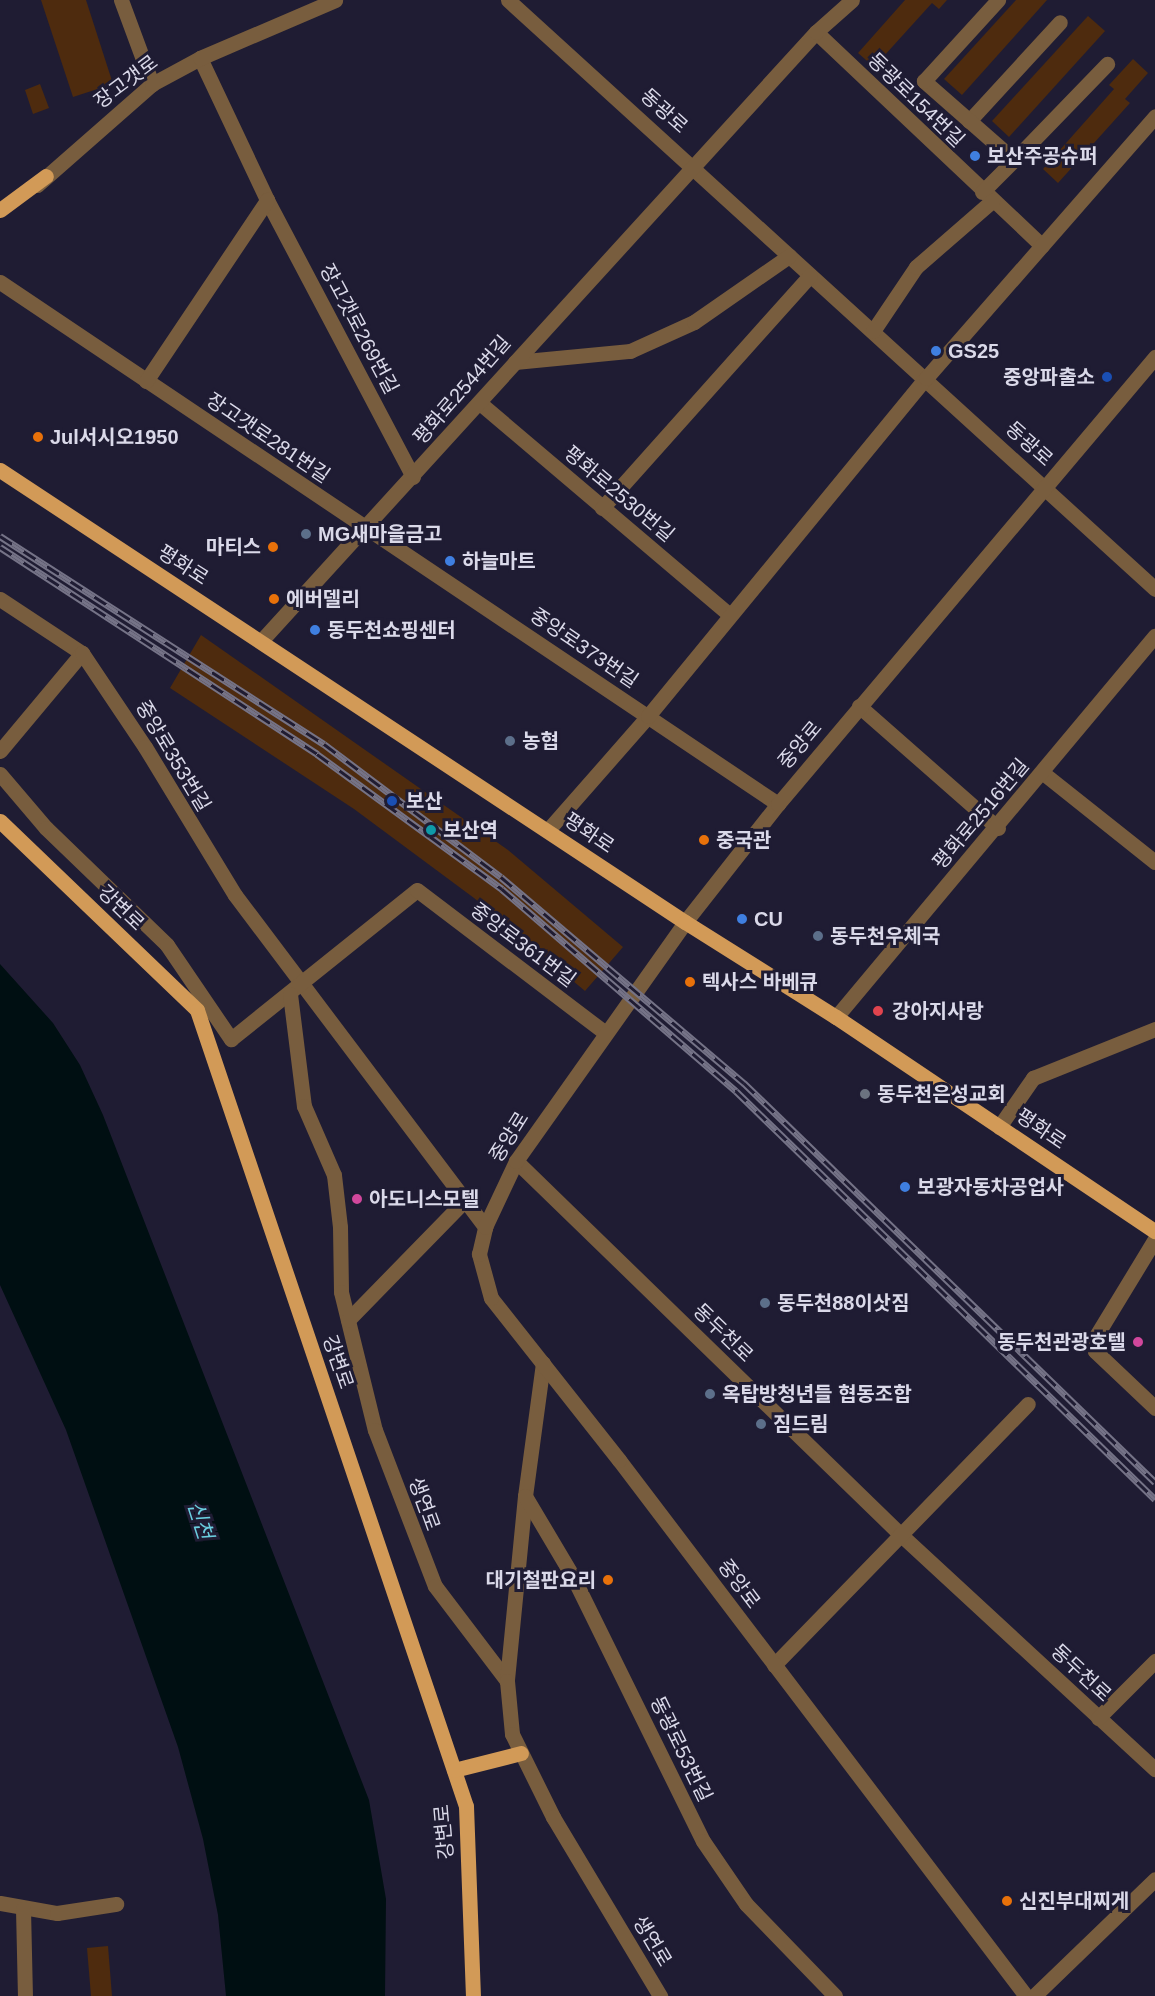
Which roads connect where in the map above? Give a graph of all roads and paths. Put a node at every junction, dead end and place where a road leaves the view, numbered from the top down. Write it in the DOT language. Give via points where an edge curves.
graph roads {
  1 [pos="121,0"];
  2 [pos="335,0"];
  3 [pos="508,0"];
  4 [pos="852,0"];
  5 [pos="998,0"];
  6 [pos="1060,22"];
  7 [pos="816,32"];
  8 [pos="200,58"];
  9 [pos="1107,64"];
  10 [pos="152,84"];
  11 [pos="1155,116"];
  12 [pos="969,121"];
  13 [pos="1014,160"];
  14 [pos="694,166"];
  15 [pos="46,176"];
  16 [pos="987,197"];
  17 [pos="267,200"];
  18 [pos="0,210"];
  19 [pos="0,220"];
  20 [pos="1042,246"];
  21 [pos="789,256"];
  22 [pos="810,275"];
  23 [pos="0,282"];
  24 [pos="873,331"];
  25 [pos="1155,357"];
  26 [pos="515,362"];
  27 [pos="926,378"];
  28 [pos="146,381"];
  29 [pos="481,404"];
  30 [pos="0,470"];
  31 [pos="413,477"];
  32 [pos="1044,486"];
  33 [pos="602,508"];
  34 [pos="366,529"];
  35 [pos="1155,589"];
  36 [pos="0,599"];
  37 [pos="729,615"];
  38 [pos="1155,636"];
  39 [pos="261,641"];
  40 [pos="82,652"];
  41 [pos="860,706"];
  42 [pos="648,716"];
  43 [pos="0,751"];
  44 [pos="1043,773"];
  45 [pos="0,774"];
  46 [pos="778,804"];
  47 [pos="0,821"];
  48 [pos="998,828"];
  49 [pos="548,830"];
  50 [pos="1155,862"];
  51 [pos="685,922"];
  52 [pos="304,984"];
  53 [pos="290,994"];
  54 [pos="836,1017"];
  55 [pos="1155,1029"];
  56 [pos="604,1032"];
  57 [pos="999,1126"];
  58 [pos="516,1161"];
  59 [pos="465,1200"];
  60 [pos="485,1227"];
  61 [pos="1155,1232"];
  62 [pos="1155,1239"];
  63 [pos="348,1320"];
  64 [pos="543,1362"];
  65 [pos="1028,1404"];
  66 [pos="1155,1408"];
  67 [pos="525,1496"];
  68 [pos="900,1534"];
  69 [pos="1155,1661"];
  70 [pos="774,1665"];
  71 [pos="507,1681"];
  72 [pos="1098,1718"];
  73 [pos="521,1753"];
  74 [pos="1155,1769"];
  75 [pos="454,1770"];
  76 [pos="1155,1879"];
  77 [pos="0,1903"];
  78 [pos="116,1904"];
  79 [pos="23,1909"];
  80 [pos="25,1996"];
  81 [pos="473,1996"];
  82 [pos="660,1996"];
  83 [pos="835,1996"];
  84 [pos="1026,1996"];
  85 [pos="1034,1996"];
  1 -- 10 [label="street"];
  2 -- 8 [label="street, 장고갯로"];
  3 -- 14 [label="street, 동광로"];
  4 -- 7 [label="street, 평화로2544번길"];
  5 -- 12 [label="street" via="924,81"];
  6 -- 12 [label="street"];
  7 -- 14 [label="street, 평화로2544번길"];
  7 -- 16 [label="street, 동광로154번길"];
  8 -- 10 [label="street, 장고갯로"];
  8 -- 17 [label="street, 장고갯로269번길"];
  9 -- 13 [label="street"];
  10 -- 15 [label="street, 장고갯로"];
  11 -- 20 [label="street"];
  12 -- 13 [label="street"];
  13 -- 16 [label="street"];
  14 -- 21 [label="street, 동광로"];
  14 -- 26 [label="street, 평화로2544번길"];
  15 -- 18 [label="main road"];
  15 -- 19 [label="street, 장고갯로"];
  16 -- 20 [label="street, 동광로154번길"];
  16 -- 24 [label="street" via="916,267"];
  17 -- 28 [label="street"];
  17 -- 31 [label="street, 장고갯로269번길"];
  20 -- 27 [label="street"];
  21 -- 22 [label="street, 동광로"];
  21 -- 26 [label="street" via="694,322 630,351"];
  22 -- 24 [label="street, 동광로"];
  22 -- 33 [label="street"];
  23 -- 28 [label="street, 장고갯로281번길"];
  24 -- 27 [label="street, 동광로"];
  25 -- 32 [label="street, 중앙로"];
  26 -- 29 [label="street, 평화로2544번길"];
  27 -- 32 [label="street, 동광로"];
  27 -- 37 [label="street"];
  28 -- 34 [label="street, 장고갯로281번길"];
  29 -- 31 [label="street, 평화로2544번길"];
  29 -- 33 [label="street, 평화로2530번길"];
  30 -- 39 [label="main road, 평화로"];
  31 -- 34 [label="street, 평화로2544번길"];
  32 -- 35 [label="street, 동광로"];
  32 -- 41 [label="street, 중앙로"];
  33 -- 37 [label="street, 평화로2530번길"];
  34 -- 39 [label="street, 평화로2544번길"];
  34 -- 42 [label="street, 중앙로373번길"];
  36 -- 40 [label="street"];
  37 -- 42 [label="street"];
  38 -- 44 [label="street, 평화로2516번길"];
  39 -- 49 [label="main road, 평화로"];
  40 -- 43 [label="street"];
  40 -- 52 [label="street, 중앙로353번길" via="145,747 234,895"];
  41 -- 46 [label="street, 중앙로"];
  41 -- 48 [label="street"];
  42 -- 46 [label="street, 중앙로373번길"];
  42 -- 49 [label="street"];
  44 -- 48 [label="street, 평화로2516번길"];
  44 -- 50 [label="street"];
  45 -- 53 [label="street" via="46,828 168,945 231,1039"];
  46 -- 51 [label="street, 중앙로"];
  47 -- 75 [label="main road, 강변로" via="197,1010"];
  48 -- 54 [label="street, 평화로2516번길"];
  49 -- 51 [label="main road, 평화로"];
  51 -- 54 [label="main road, 평화로"];
  51 -- 56 [label="street, 중앙로"];
  52 -- 53 [label="street"];
  52 -- 56 [label="street, 중앙로361번길" via="417,890"];
  52 -- 59 [label="street, 중앙로353번길"];
  53 -- 63 [label="street, 강변로" via="304,1106 334,1176 341,1292"];
  54 -- 57 [label="main road, 평화로"];
  55 -- 57 [label="street" via="1033,1078"];
  56 -- 58 [label="street, 중앙로"];
  57 -- 61 [label="main road, 평화로"];
  58 -- 60 [label="street, 중앙로"];
  58 -- 68 [label="street, 동두천로"];
  59 -- 60 [label="street, 중앙로353번길"];
  59 -- 63 [label="street"];
  60 -- 64 [label="street, 중앙로" via="479,1254 490,1298"];
  62 -- 66 [label="street" via="1093,1341 1095,1351"];
  63 -- 71 [label="street, 생연로" via="375,1430 422,1557 435,1586"];
  64 -- 67 [label="street, 생연로"];
  64 -- 70 [label="street, 중앙로"];
  65 -- 68 [label="street"];
  67 -- 71 [label="street, 생연로"];
  67 -- 83 [label="street, 동광로53번길" via="573,1577 704,1841 746,1904"];
  68 -- 70 [label="street"];
  68 -- 72 [label="street, 동두천로"];
  69 -- 72 [label="street"];
  70 -- 84 [label="street, 중앙로"];
  71 -- 73 [label="street, 생연로" via="512,1734"];
  72 -- 74 [label="street, 동두천로"];
  73 -- 75 [label="main road"];
  73 -- 82 [label="street, 생연로" via="554,1817"];
  75 -- 81 [label="main road, 강변로" via="466,1806"];
  76 -- 85 [label="street"];
  77 -- 79 [label="street"];
  78 -- 79 [label="street" via="57,1913"];
  79 -- 80 [label="street"];
}
